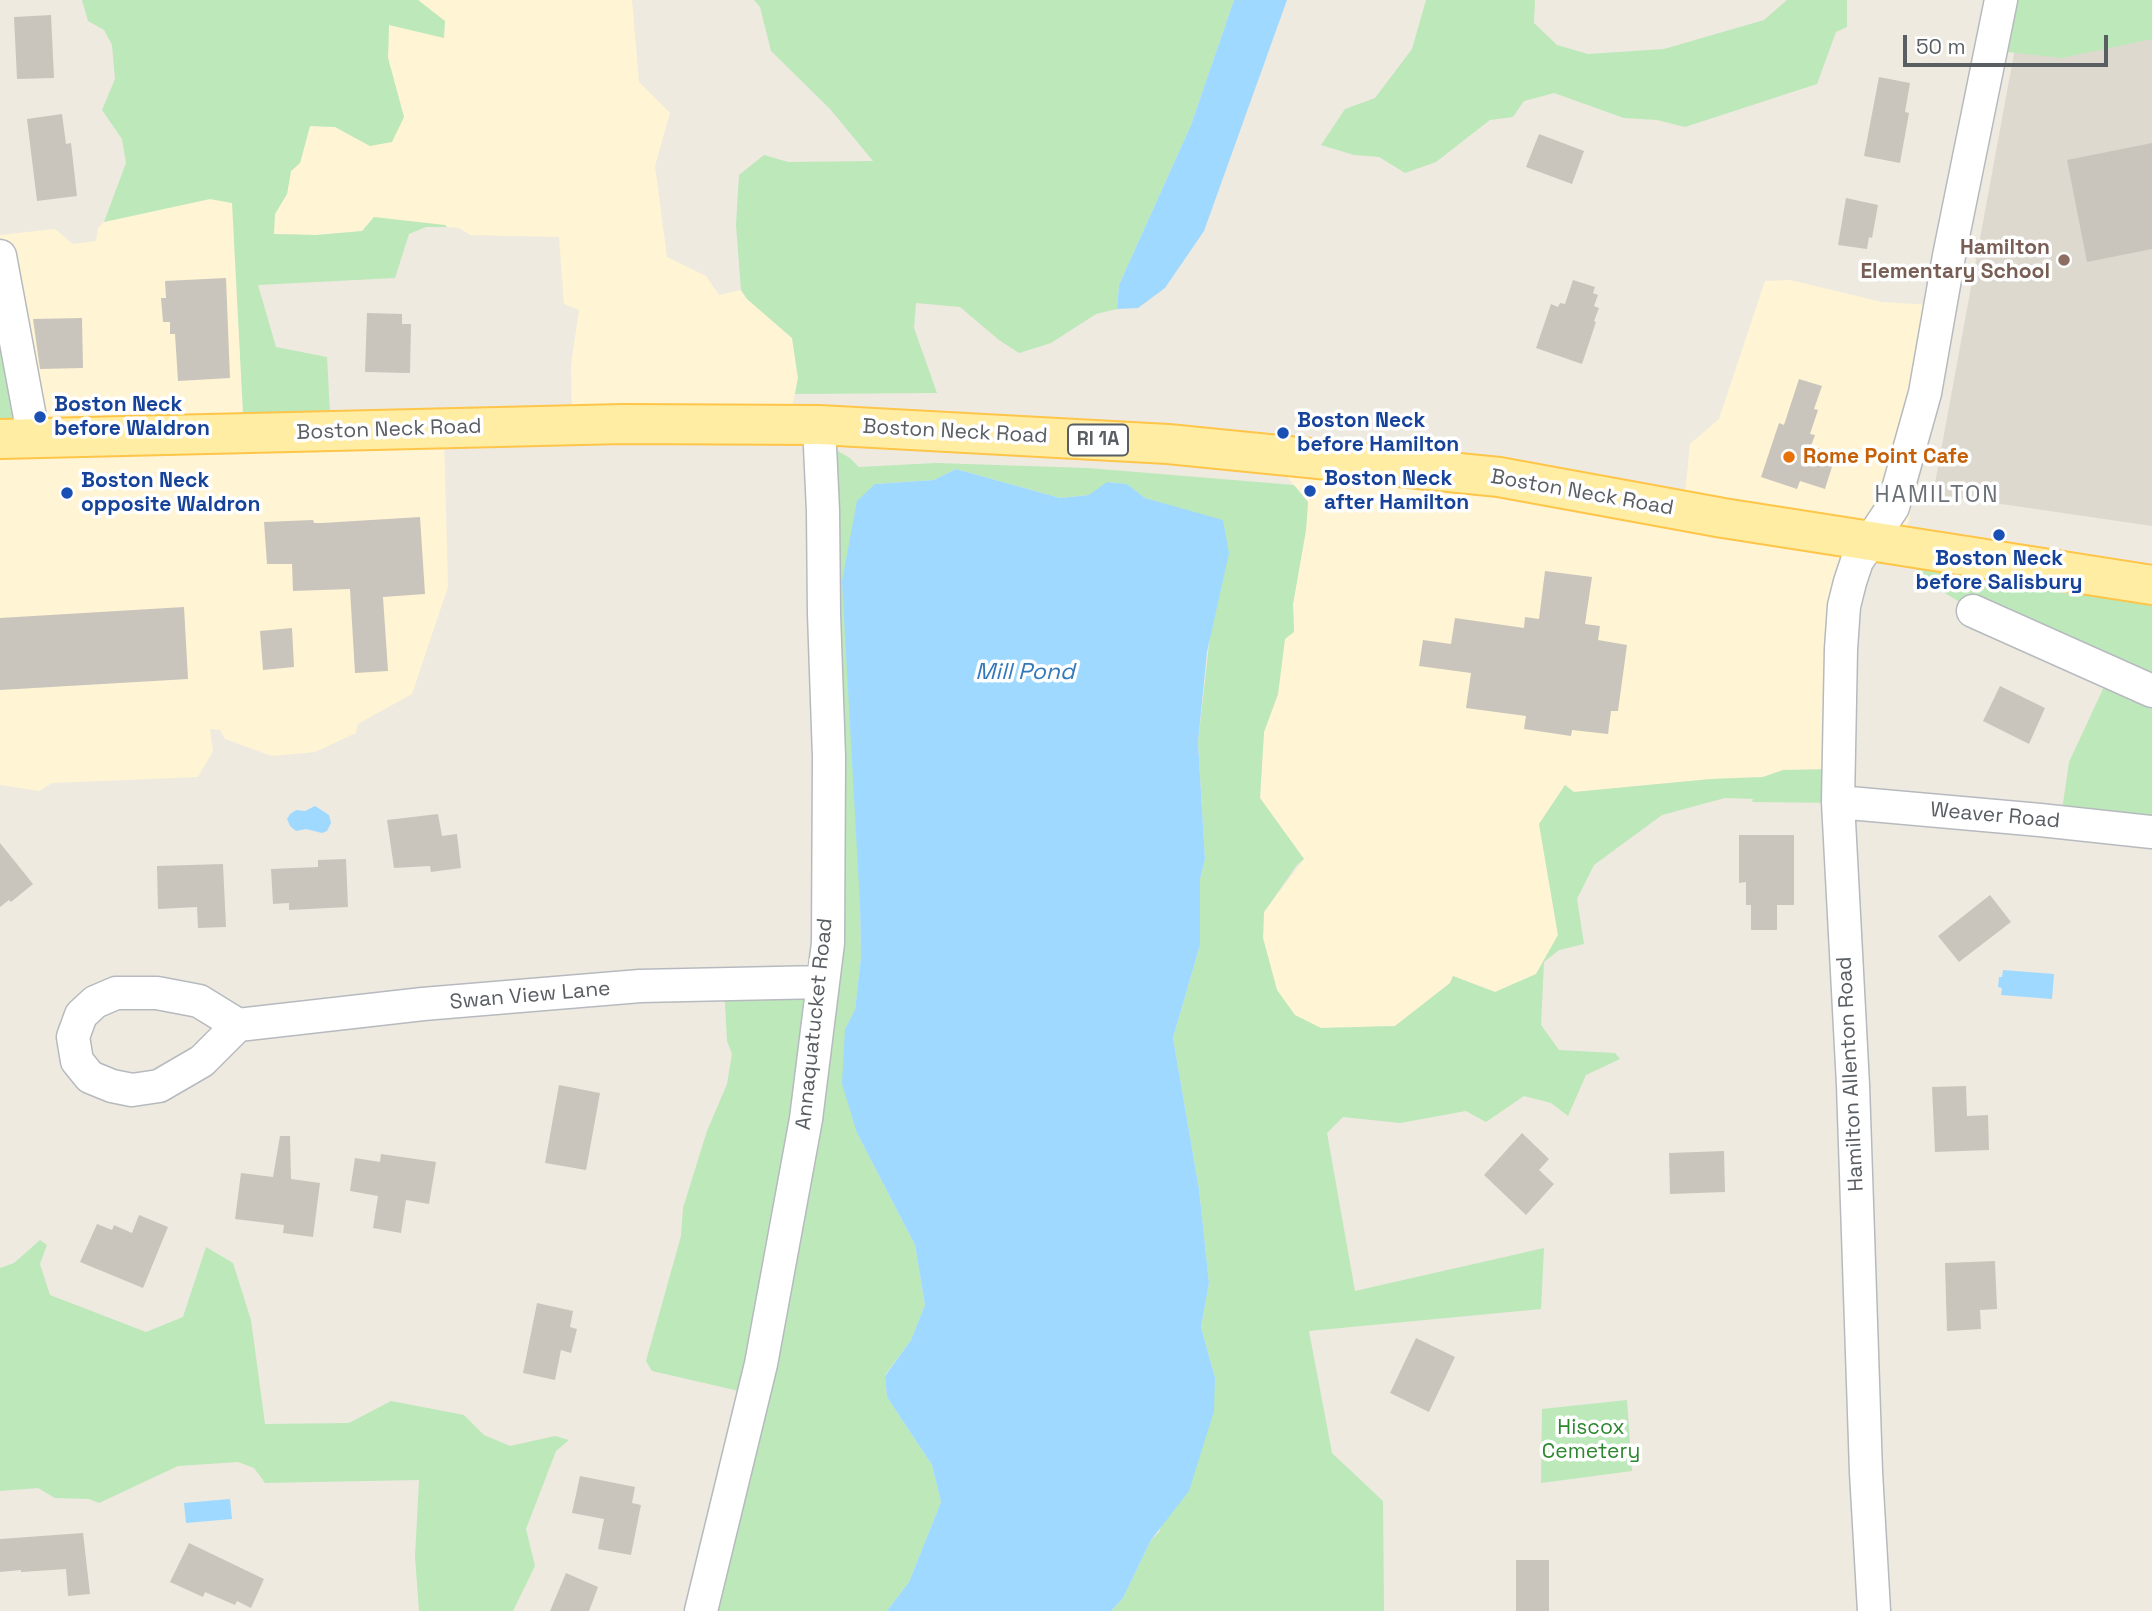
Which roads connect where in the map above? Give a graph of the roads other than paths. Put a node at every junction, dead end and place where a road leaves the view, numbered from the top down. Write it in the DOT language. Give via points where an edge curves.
graph roads {
  1 [pos="2001,0"];
  2 [pos="0,256"];
  3 [pos="819,425"];
  4 [pos="17,439"];
  5 [pos="1868,542"];
  6 [pos="2152,585"];
  7 [pos="1973,611"];
  8 [pos="2152,691"];
  9 [pos="1838,802"];
  10 [pos="2152,832"];
  11 [pos="822,982"];
  12 [pos="238,1024"];
  13 [pos="701,1611"];
  14 [pos="1874,1611"];
  1 -- 5 [label="street, Hamilton Allenton Road" via="1924,393 1893,507"];
  2 -- 4 [label="street"];
  3 -- 4 [label="main road, Boston Neck Road / RI 1A" via="624,424"];
  3 -- 5 [label="main road, Boston Neck Road / RI 1A" via="1180,445 1499,477"];
  3 -- 11 [label="street, Annaquatucket Road" via="829,757 828,943"];
  5 -- 6 [label="main road, Boston Neck Road / RI 1A"];
  5 -- 9 [label="street, Hamilton Allenton Road" via="1857,561 1844,606"];
  7 -- 8 [label="street"];
  9 -- 10 [label="street, Weaver Road"];
  9 -- 14 [label="street, Hamilton Allenton Road"];
  11 -- 12 [label="street, Swan View Lane" via="640,986"];
  11 -- 13 [label="street, Annaquatucket Road" via="806,1119 761,1364"];
  12 -- 12 [label="street" via="202,1061 159,1086 132,1090 90,1077 77,1061 73,1037 80,1015 116,993 157,993 199,1001"];
}
